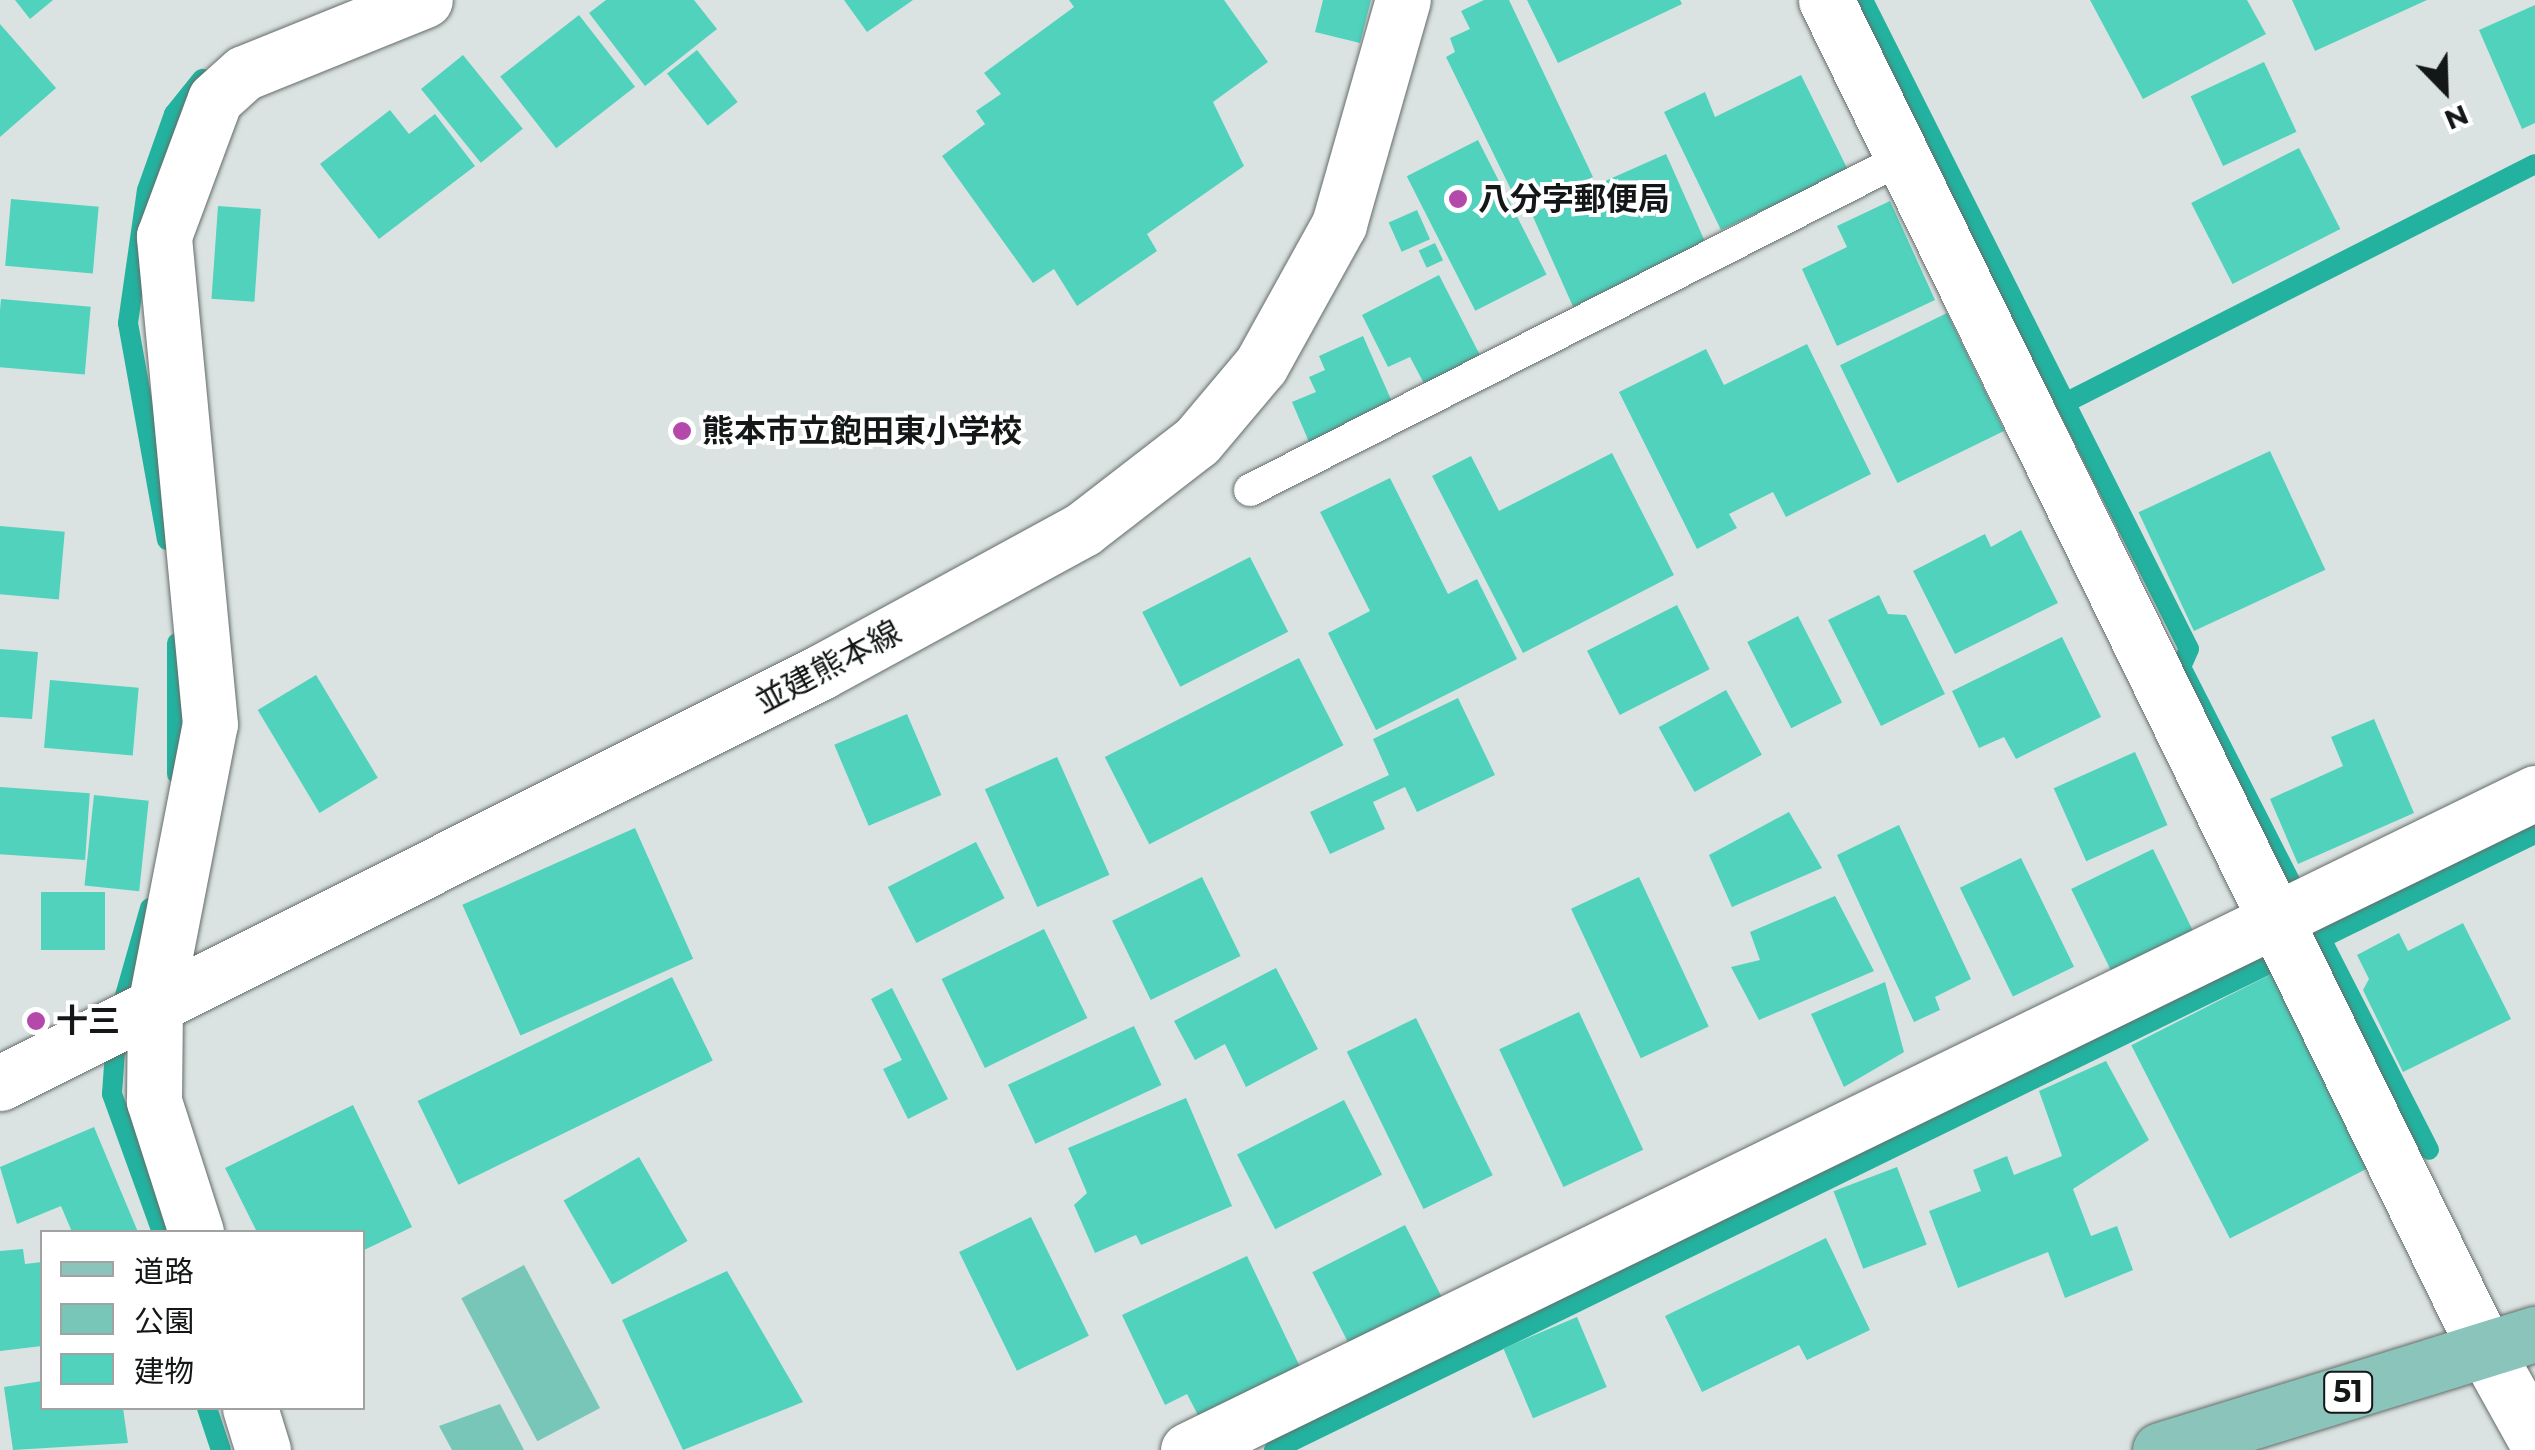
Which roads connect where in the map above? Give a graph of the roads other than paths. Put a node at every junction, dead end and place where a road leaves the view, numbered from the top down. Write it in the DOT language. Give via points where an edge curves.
graph roads {
  1 [pos="426,0"];
  2 [pos="1404,0"];
  3 [pos="1826,0"];
  4 [pos="1903,158"];
  5 [pos="1250,490"];
  6 [pos="2535,794"];
  7 [pos="2274,922"];
  8 [pos="154,1006"];
  9 [pos="0,1083"];
  10 [pos="195,1230"];
  11 [pos="2510,1341"];
  12 [pos="251,1410"];
  13 [pos="2535,1439"];
  14 [pos="263,1450"];
  15 [pos="1188,1450"];
  16 [pos="2160,1450"];
  1 -- 8 [label="street" via="230,86 215,100 164,236 210,724"];
  2 -- 8 [label="street, 並建熊本線" via="1338,224 1261,365 1197,441 1083,530 821,672"];
  3 -- 4 [label="street"];
  4 -- 5 [label="lane"];
  4 -- 7 [label="street"];
  6 -- 7 [label="street"];
  7 -- 11 [label="street"];
  7 -- 15 [label="street"];
  8 -- 9 [label="street, 並建熊本線"];
  8 -- 10 [label="street" via="154,1101"];
  11 -- 13 [label="street"];
  11 -- 16 [label="main road, 51"];
  12 -- 14 [label="street"];
}
